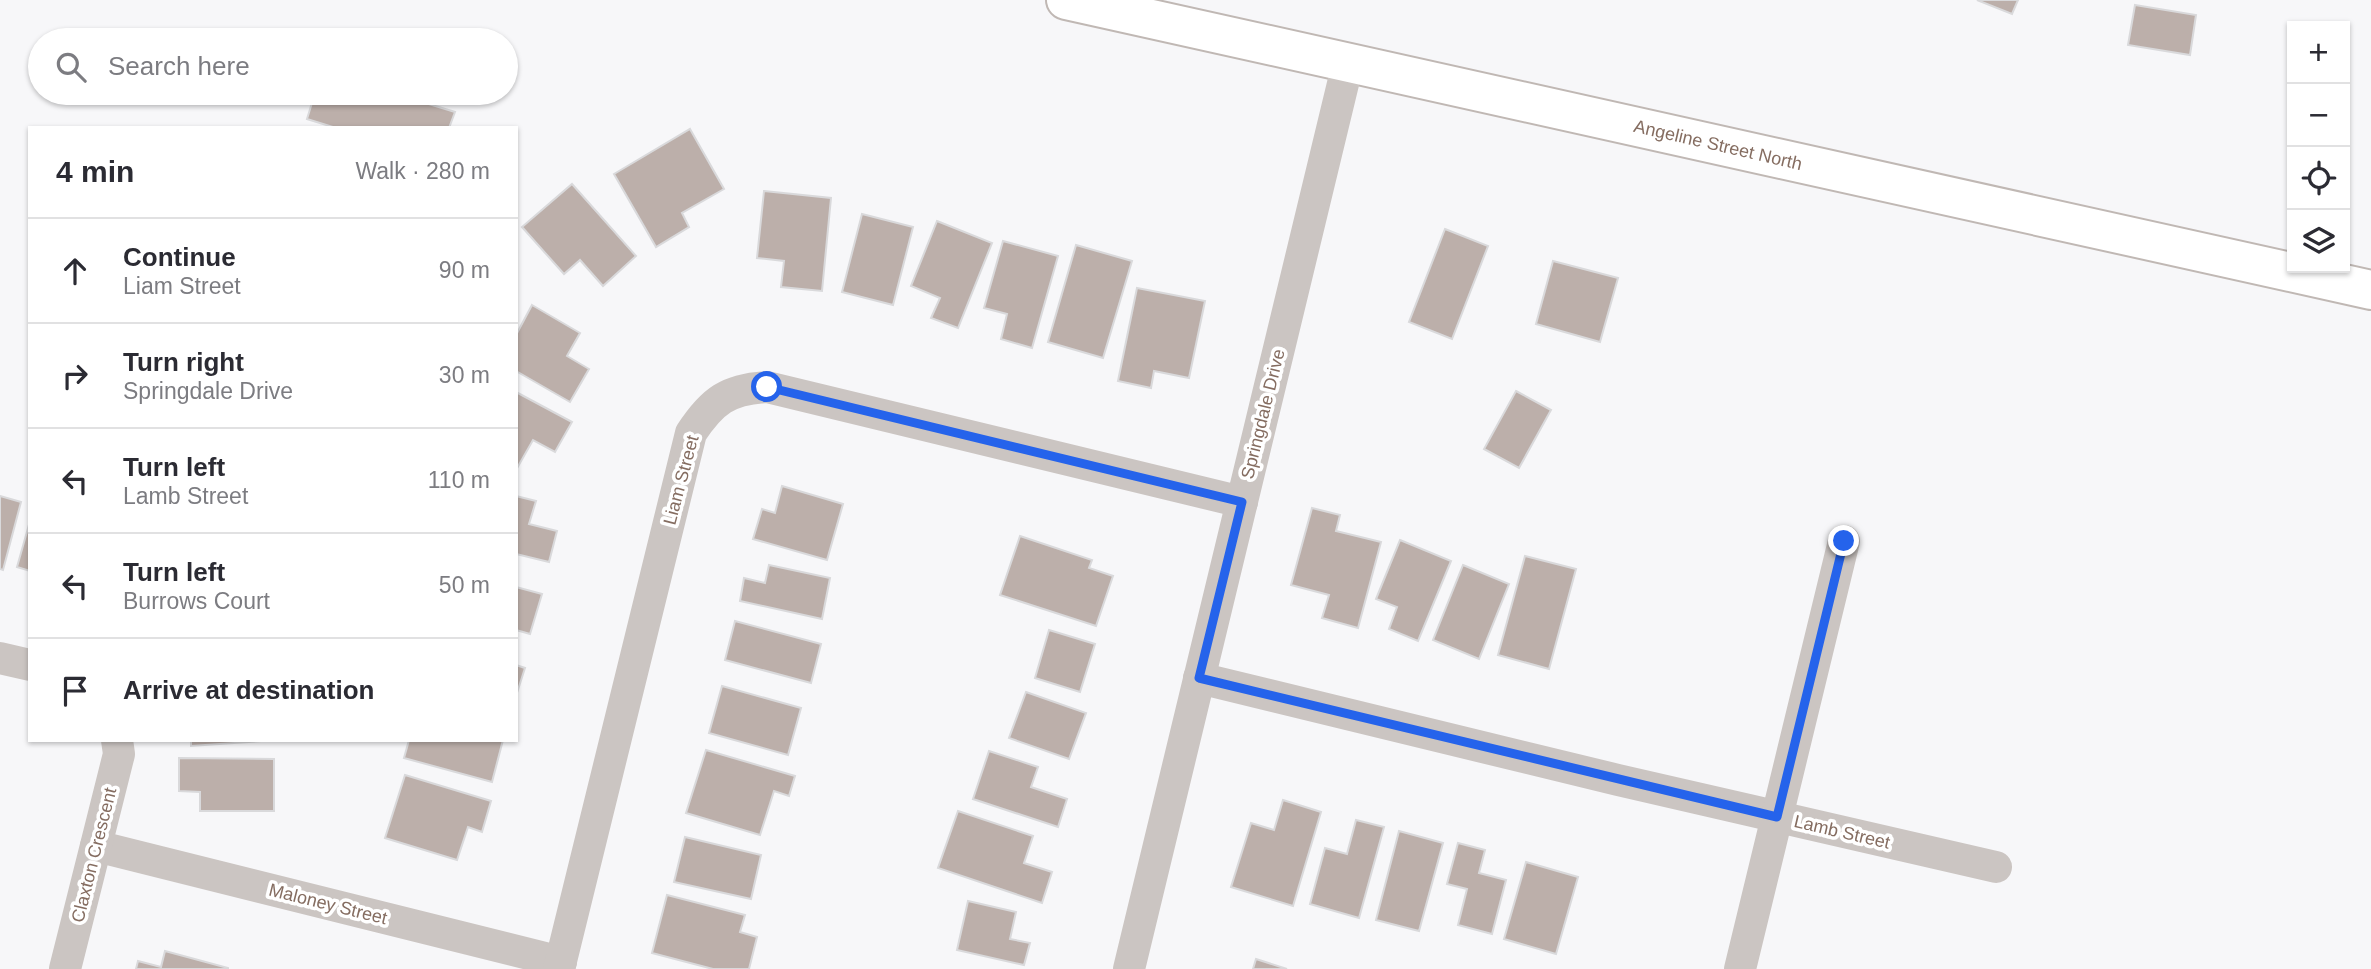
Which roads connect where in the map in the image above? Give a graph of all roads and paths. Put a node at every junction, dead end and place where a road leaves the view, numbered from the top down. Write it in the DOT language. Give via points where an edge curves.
graph roads {
  1 [pos="1066,0"];
  2 [pos="1348,63"];
  3 [pos="2371,290"];
  4 [pos="1242,502"];
  5 [pos="1844,541"];
  6 [pos="0,658"];
  7 [pos="28,665"];
  8 [pos="1199,678"];
  9 [pos="117,742"];
  10 [pos="1777,817"];
  11 [pos="96,846"];
  12 [pos="1996,867"];
  13 [pos="560,965"];
  14 [pos="65,969"];
  15 [pos="1129,969"];
  16 [pos="1740,969"];
  1 -- 2 [label="main road, Angeline Street North"];
  2 -- 3 [label="main road, Angeline Street North"];
  2 -- 4 [label="street, Springdale Drive"];
  4 -- 8 [label="street, Springdale Drive"];
  4 -- 13 [label="street, Liam Street" via="767,387 744,388 723,397 691,433"];
  5 -- 10 [label="street"];
  6 -- 7 [label="street"];
  8 -- 10 [label="street, Lamb Street"];
  8 -- 15 [label="street, Springdale Drive"];
  9 -- 11 [label="street, Claxton Crescent" via="119,754"];
  10 -- 12 [label="street, Lamb Street"];
  10 -- 16 [label="street"];
  11 -- 13 [label="street, Maloney Street"];
  11 -- 14 [label="street, Claxton Crescent"];
}
